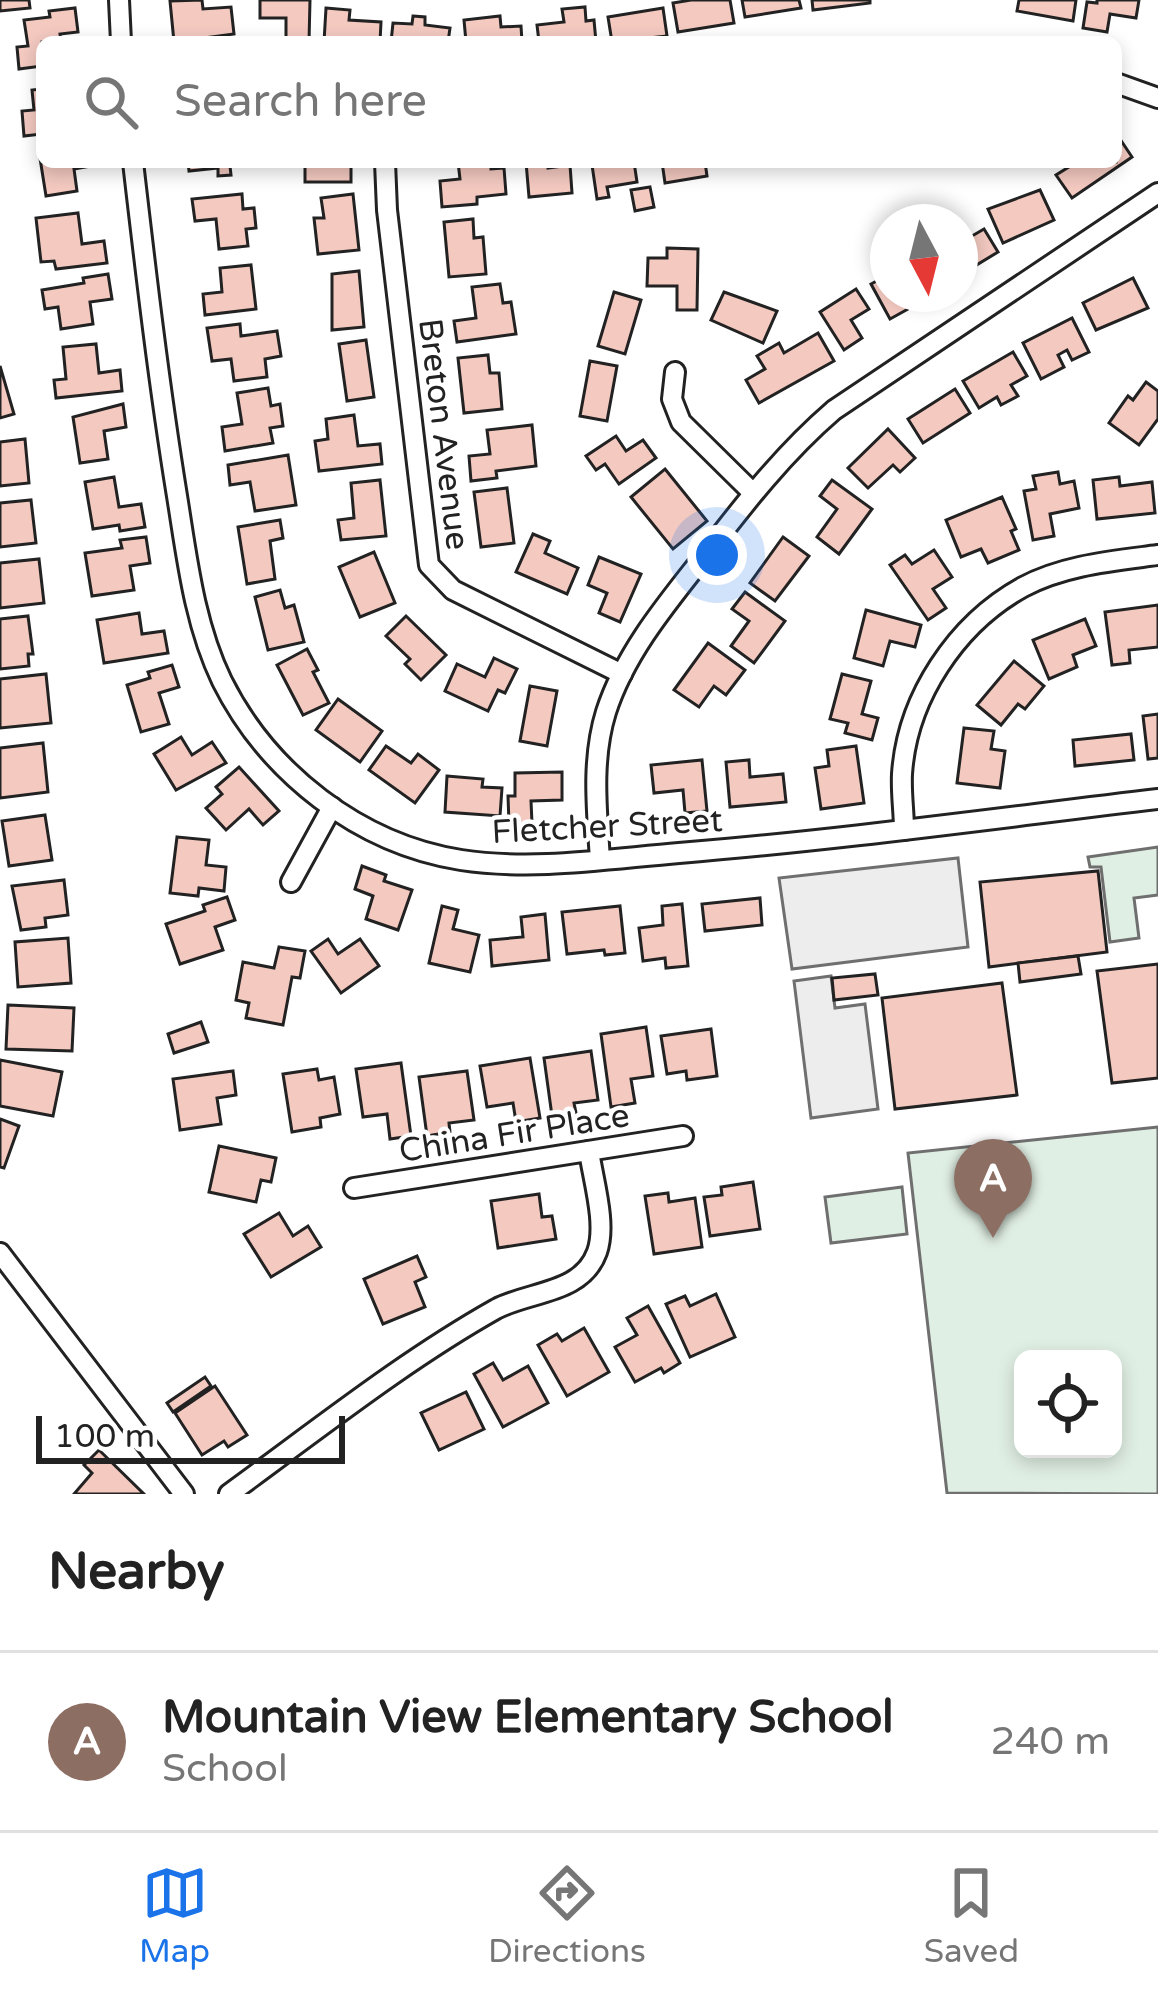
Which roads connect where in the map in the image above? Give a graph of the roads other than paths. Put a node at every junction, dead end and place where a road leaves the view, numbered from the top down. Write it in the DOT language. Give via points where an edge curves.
graph roads {
  1 [pos="119,0"];
  2 [pos="122,36"];
  3 [pos="1122,85"];
  4 [pos="1158,98"];
  5 [pos="134,168"];
  6 [pos="385,168"];
  7 [pos="1158,193"];
  8 [pos="675,372"];
  9 [pos="753,493"];
  10 [pos="1158,555"];
  11 [pos="622,674"];
  12 [pos="1158,799"];
  13 [pos="332,807"];
  14 [pos="904,830"];
  15 [pos="600,860"];
  16 [pos="291,881"];
  17 [pos="683,1136"];
  18 [pos="590,1151"];
  19 [pos="354,1188"];
  20 [pos="0,1252"];
  21 [pos="184,1494"];
  22 [pos="229,1494"];
  1 -- 2 [label="street"];
  3 -- 4 [label="street"];
  5 -- 13 [label="street, Fletcher Street" via="158,376 204,635 250,728"];
  6 -- 11 [label="street, Breton Avenue" via="429,565 453,590"];
  7 -- 9 [label="street" via="835,410"];
  8 -- 9 [label="street" via="672,399 681,422"];
  9 -- 11 [label="street"];
  10 -- 14 [label="street" via="1070,569 1024,587 978,620 941,662 914,717 902,773"];
  11 -- 15 [label="street" via="597,756"];
  12 -- 14 [label="street, Fletcher Street"];
  13 -- 15 [label="street, Fletcher Street" via="395,841 458,860"];
  13 -- 16 [label="street"];
  14 -- 15 [label="street, Fletcher Street"];
  17 -- 18 [label="street, China Fir Place"];
  18 -- 19 [label="street, China Fir Place"];
  18 -- 22 [label="street" via="600,1231 583,1274 440,1342"];
  20 -- 21 [label="street"];
}
